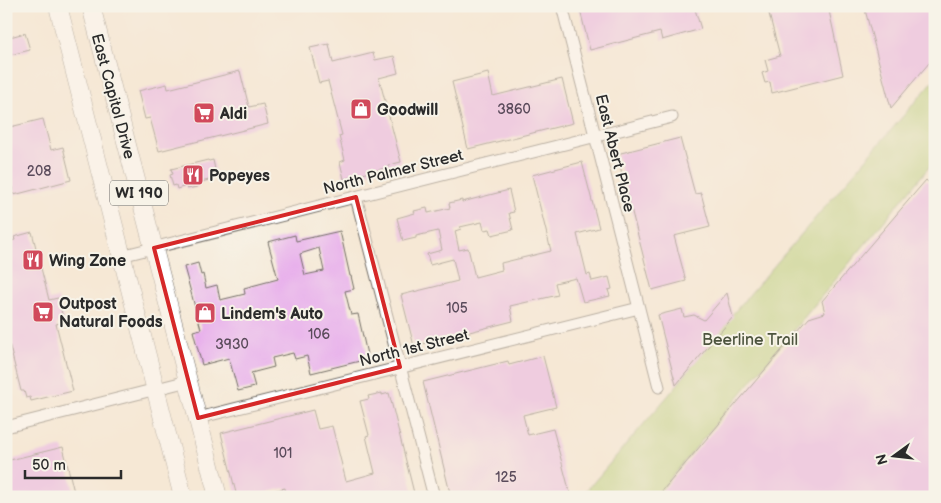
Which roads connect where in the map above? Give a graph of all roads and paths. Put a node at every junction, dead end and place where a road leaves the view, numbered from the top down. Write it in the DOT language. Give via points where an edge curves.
graph roads {
  1 [pos="58,6"];
  2 [pos="91,6"];
  3 [pos="562,6"];
  4 [pos="672,118"];
  5 [pos="596,137"];
  6 [pos="356,197"];
  7 [pos="154,248"];
  8 [pos="121,256"];
  9 [pos="639,308"];
  10 [pos="400,367"];
  11 [pos="188,381"];
  12 [pos="659,387"];
  13 [pos="155,389"];
  14 [pos="198,418"];
  15 [pos="6,427"];
  16 [pos="183,497"];
  17 [pos="218,497"];
  18 [pos="434,497"];
  1 -- 8 [label="main road, East Capitol Drive / WI 190"];
  2 -- 7 [label="main road, East Capitol Drive / WI 190"];
  3 -- 5 [label="street, East Abert Place"];
  4 -- 5 [label="street, North Palmer Street"];
  5 -- 6 [label="street, North Palmer Street"];
  5 -- 9 [label="street, East Abert Place"];
  6 -- 7 [label="street, North Palmer Street"];
  6 -- 10 [label="street"];
  7 -- 8 [label="street, North Palmer Street"];
  7 -- 11 [label="main road, East Capitol Drive / WI 190"];
  8 -- 13 [label="main road, East Capitol Drive / WI 190"];
  9 -- 10 [label="street, North 1st Street"];
  9 -- 12 [label="street, East Abert Place"];
  10 -- 14 [label="street, North 1st Street"];
  10 -- 18 [label="street"];
  11 -- 13 [label="street"];
  11 -- 14 [label="main road, East Capitol Drive / WI 190"];
  13 -- 15 [label="street"];
  13 -- 16 [label="main road, WI 190"];
  14 -- 17 [label="main road, WI 190"];
}
